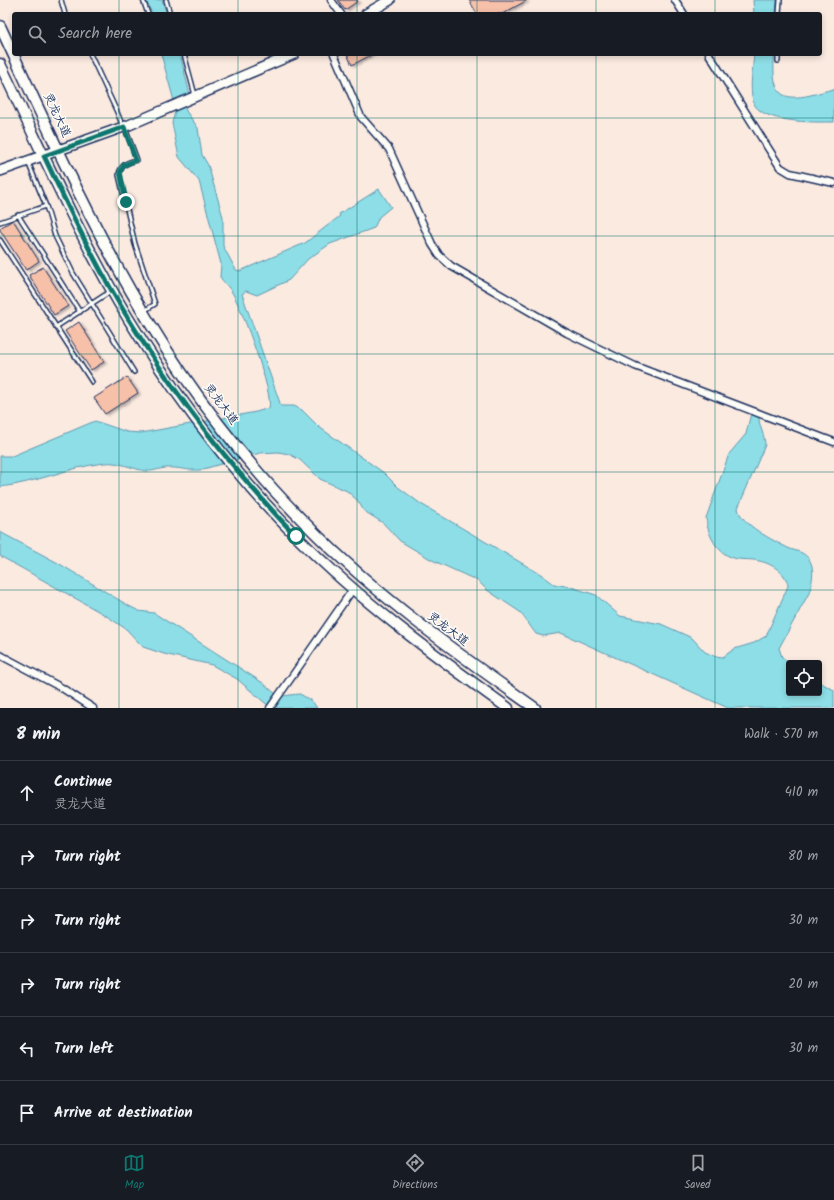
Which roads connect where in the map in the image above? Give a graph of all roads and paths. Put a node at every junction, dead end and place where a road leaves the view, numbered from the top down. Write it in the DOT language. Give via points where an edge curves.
graph roads {
  1 [pos="61,0"];
  2 [pos="143,0"];
  3 [pos="166,0"];
  4 [pos="331,0"];
  5 [pos="390,0"];
  6 [pos="675,0"];
  7 [pos="780,0"];
  8 [pos="64,12"];
  9 [pos="147,12"];
  10 [pos="169,12"];
  11 [pos="339,12"];
  12 [pos="369,12"];
  13 [pos="683,12"];
  14 [pos="779,12"];
  15 [pos="0,26"];
  16 [pos="12,51"];
  17 [pos="14,56"];
  18 [pos="91,56"];
  19 [pos="185,56"];
  20 [pos="290,56"];
  21 [pos="335,56"];
  22 [pos="710,56"];
  23 [pos="778,56"];
  24 [pos="778,61"];
  25 [pos="0,64"];
  26 [pos="196,98"];
  27 [pos="124,127"];
  28 [pos="60,151"];
  29 [pos="44,156"];
  30 [pos="28,162"];
  31 [pos="0,171"];
  32 [pos="834,183"];
  33 [pos="46,206"];
  34 [pos="18,215"];
  35 [pos="0,222"];
  36 [pos="0,240"];
  37 [pos="112,290"];
  38 [pos="92,304"];
  39 [pos="80,312"];
  40 [pos="143,312"];
  41 [pos="56,327"];
  42 [pos="134,372"];
  43 [pos="92,382"];
  44 [pos="834,442"];
  45 [pos="352,589"];
  46 [pos="0,655"];
  47 [pos="93,708"];
  48 [pos="270,708"];
  49 [pos="508,708"];
  50 [pos="535,708"];
  1 -- 8 [label="lane"];
  2 -- 9 [label="lane"];
  3 -- 10 [label="lane"];
  4 -- 11 [label="street"];
  5 -- 12 [label="main road"];
  6 -- 13 [label="street"];
  7 -- 14 [label="lane"];
  15 -- 16 [label="main road, 灵龙大道"];
  17 -- 28 [label="main road, 灵龙大道"];
  18 -- 27 [label="lane"];
  19 -- 26 [label="lane"];
  20 -- 26 [label="main road"];
  21 -- 44 [label="street" via="361,117 389,149 432,244 451,266 567,333 635,366"];
  22 -- 32 [label="street" via="780,167 790,173"];
  23 -- 24 [label="lane"];
  25 -- 29 [label="main road"];
  26 -- 27 [label="main road"];
  27 -- 28 [label="main road"];
  27 -- 40 [label="lane" via="136,160 124,165 119,175 134,244 155,304"];
  28 -- 29 [label="main road"];
  28 -- 40 [label="main road, 灵龙大道" via="100,234"];
  29 -- 30 [label="main road"];
  29 -- 37 [label="main road"];
  30 -- 31 [label="main road"];
  30 -- 33 [label="lane"];
  33 -- 34 [label="lane"];
  33 -- 38 [label="lane" via="55,236"];
  34 -- 35 [label="lane"];
  34 -- 39 [label="lane"];
  36 -- 41 [label="lane"];
  37 -- 38 [label="lane"];
  37 -- 45 [label="main road" via="150,354 236,470 296,536"];
  38 -- 39 [label="lane"];
  38 -- 42 [label="lane"];
  39 -- 41 [label="lane"];
  40 -- 50 [label="main road, 灵龙大道" via="210,412 252,464 307,525 369,583 428,631"];
  41 -- 43 [label="lane"];
  45 -- 48 [label="street"];
  45 -- 49 [label="main road" via="413,639"];
  46 -- 47 [label="street" via="62,688"];
}
